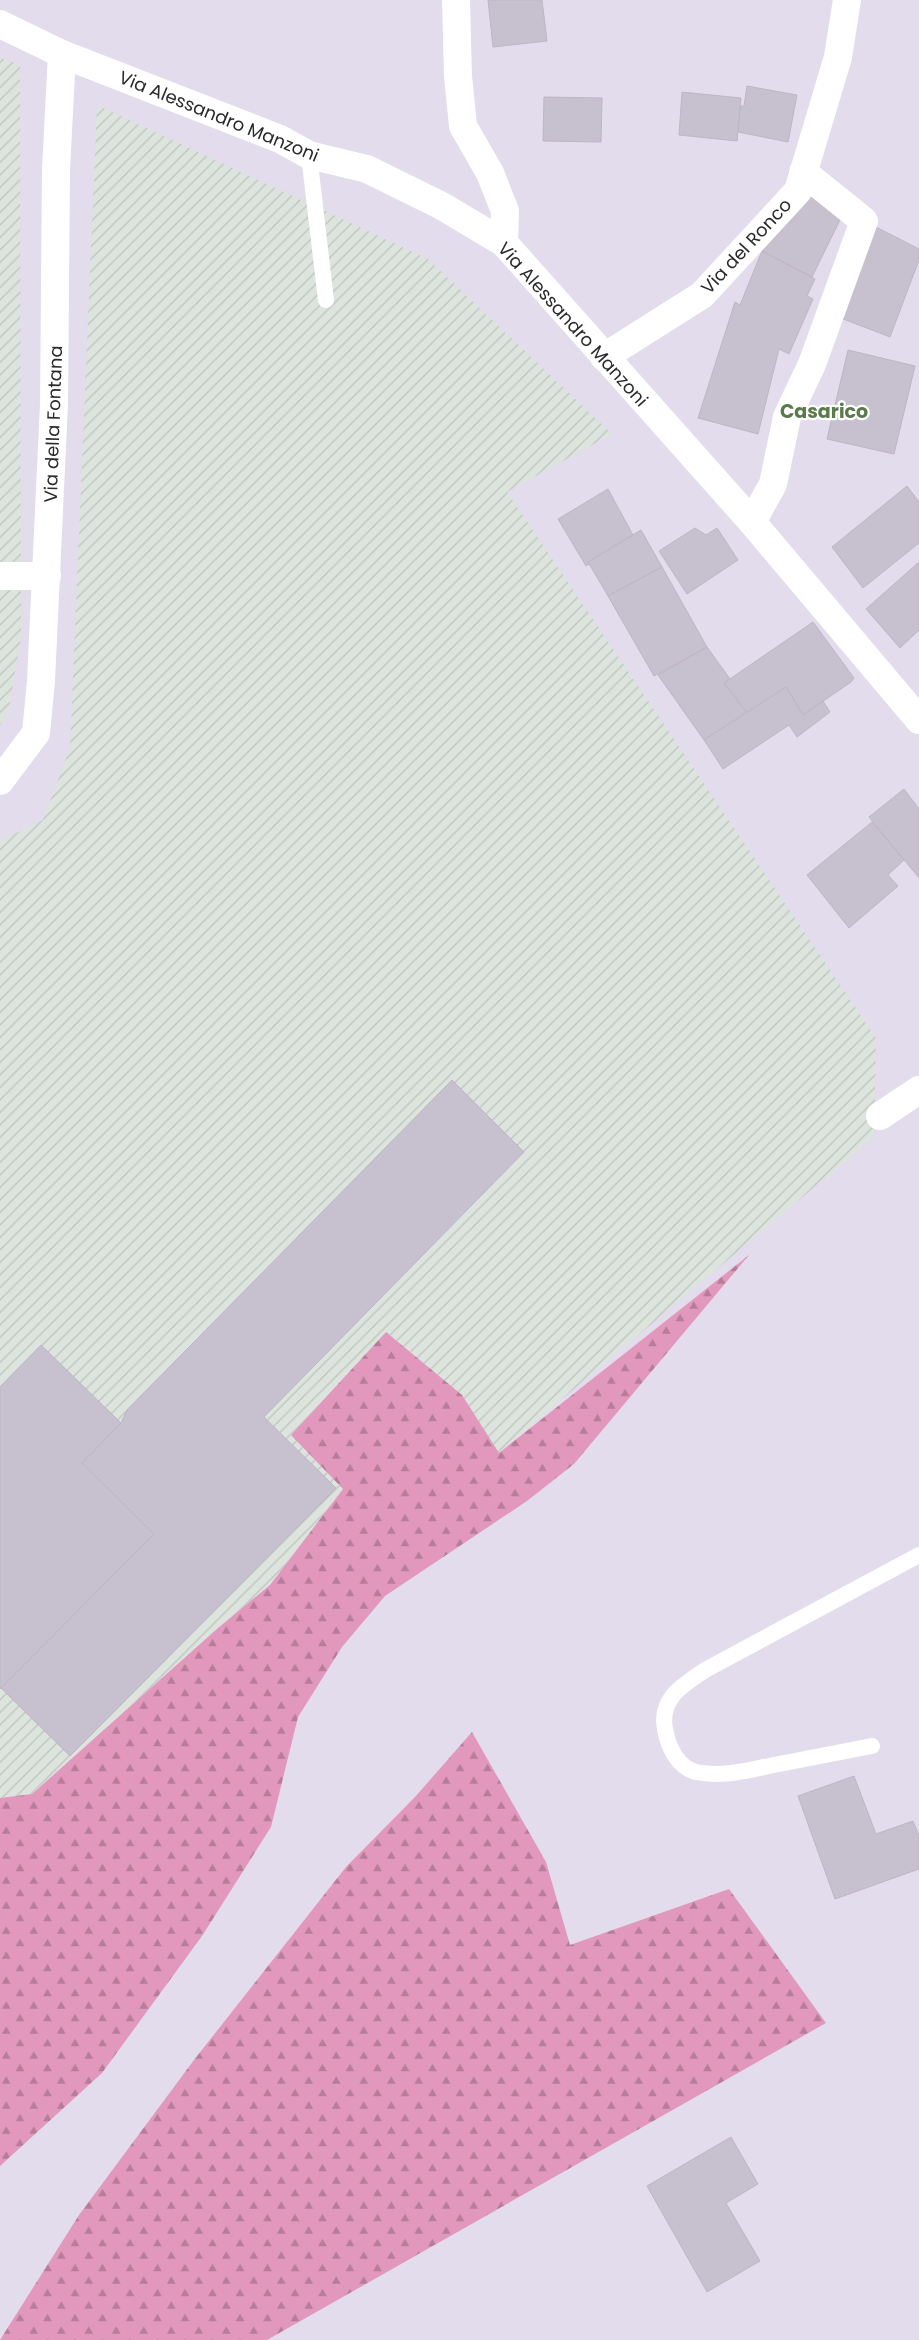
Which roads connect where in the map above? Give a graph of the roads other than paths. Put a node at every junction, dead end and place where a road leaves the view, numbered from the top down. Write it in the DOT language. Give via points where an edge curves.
graph roads {
  1 [pos="456,0"];
  2 [pos="847,0"];
  3 [pos="0,24"];
  4 [pos="62,54"];
  5 [pos="309,155"];
  6 [pos="803,172"];
  7 [pos="504,243"];
  8 [pos="326,300"];
  9 [pos="604,357"];
  10 [pos="752,522"];
  11 [pos="0,576"];
  12 [pos="47,576"];
  13 [pos="919,720"];
  14 [pos="0,781"];
  15 [pos="919,1090"];
  16 [pos="880,1116"];
  17 [pos="919,1555"];
  18 [pos="872,1746"];
  1 -- 7 [label="street" via="463,126 490,173 506,211"];
  2 -- 6 [label="street, Via del Ronco" via="838,57"];
  3 -- 4 [label="street, Via Alessandro Manzoni"];
  4 -- 5 [label="street, Via Alessandro Manzoni" via="280,140"];
  4 -- 12 [label="street, Via della Fontana" via="56,170 54,404"];
  5 -- 7 [label="street, Via Alessandro Manzoni" via="367,169 442,206"];
  5 -- 8 [label="lane"];
  6 -- 9 [label="street, Via del Ronco" via="798,191 702,295"];
  6 -- 10 [label="street" via="864,221 812,364 787,417 773,484"];
  7 -- 9 [label="street, Via Alessandro Manzoni"];
  9 -- 10 [label="street, Via Alessandro Manzoni"];
  10 -- 13 [label="street, Via Alessandro Manzoni"];
  11 -- 12 [label="street"];
  12 -- 14 [label="street, Via della Fontana" via="36,734"];
  15 -- 16 [label="street"];
  17 -- 18 [label="lane" via="707,1669 680,1687 668,1700 663,1719 667,1742 678,1761 695,1772 725,1774"];
}
